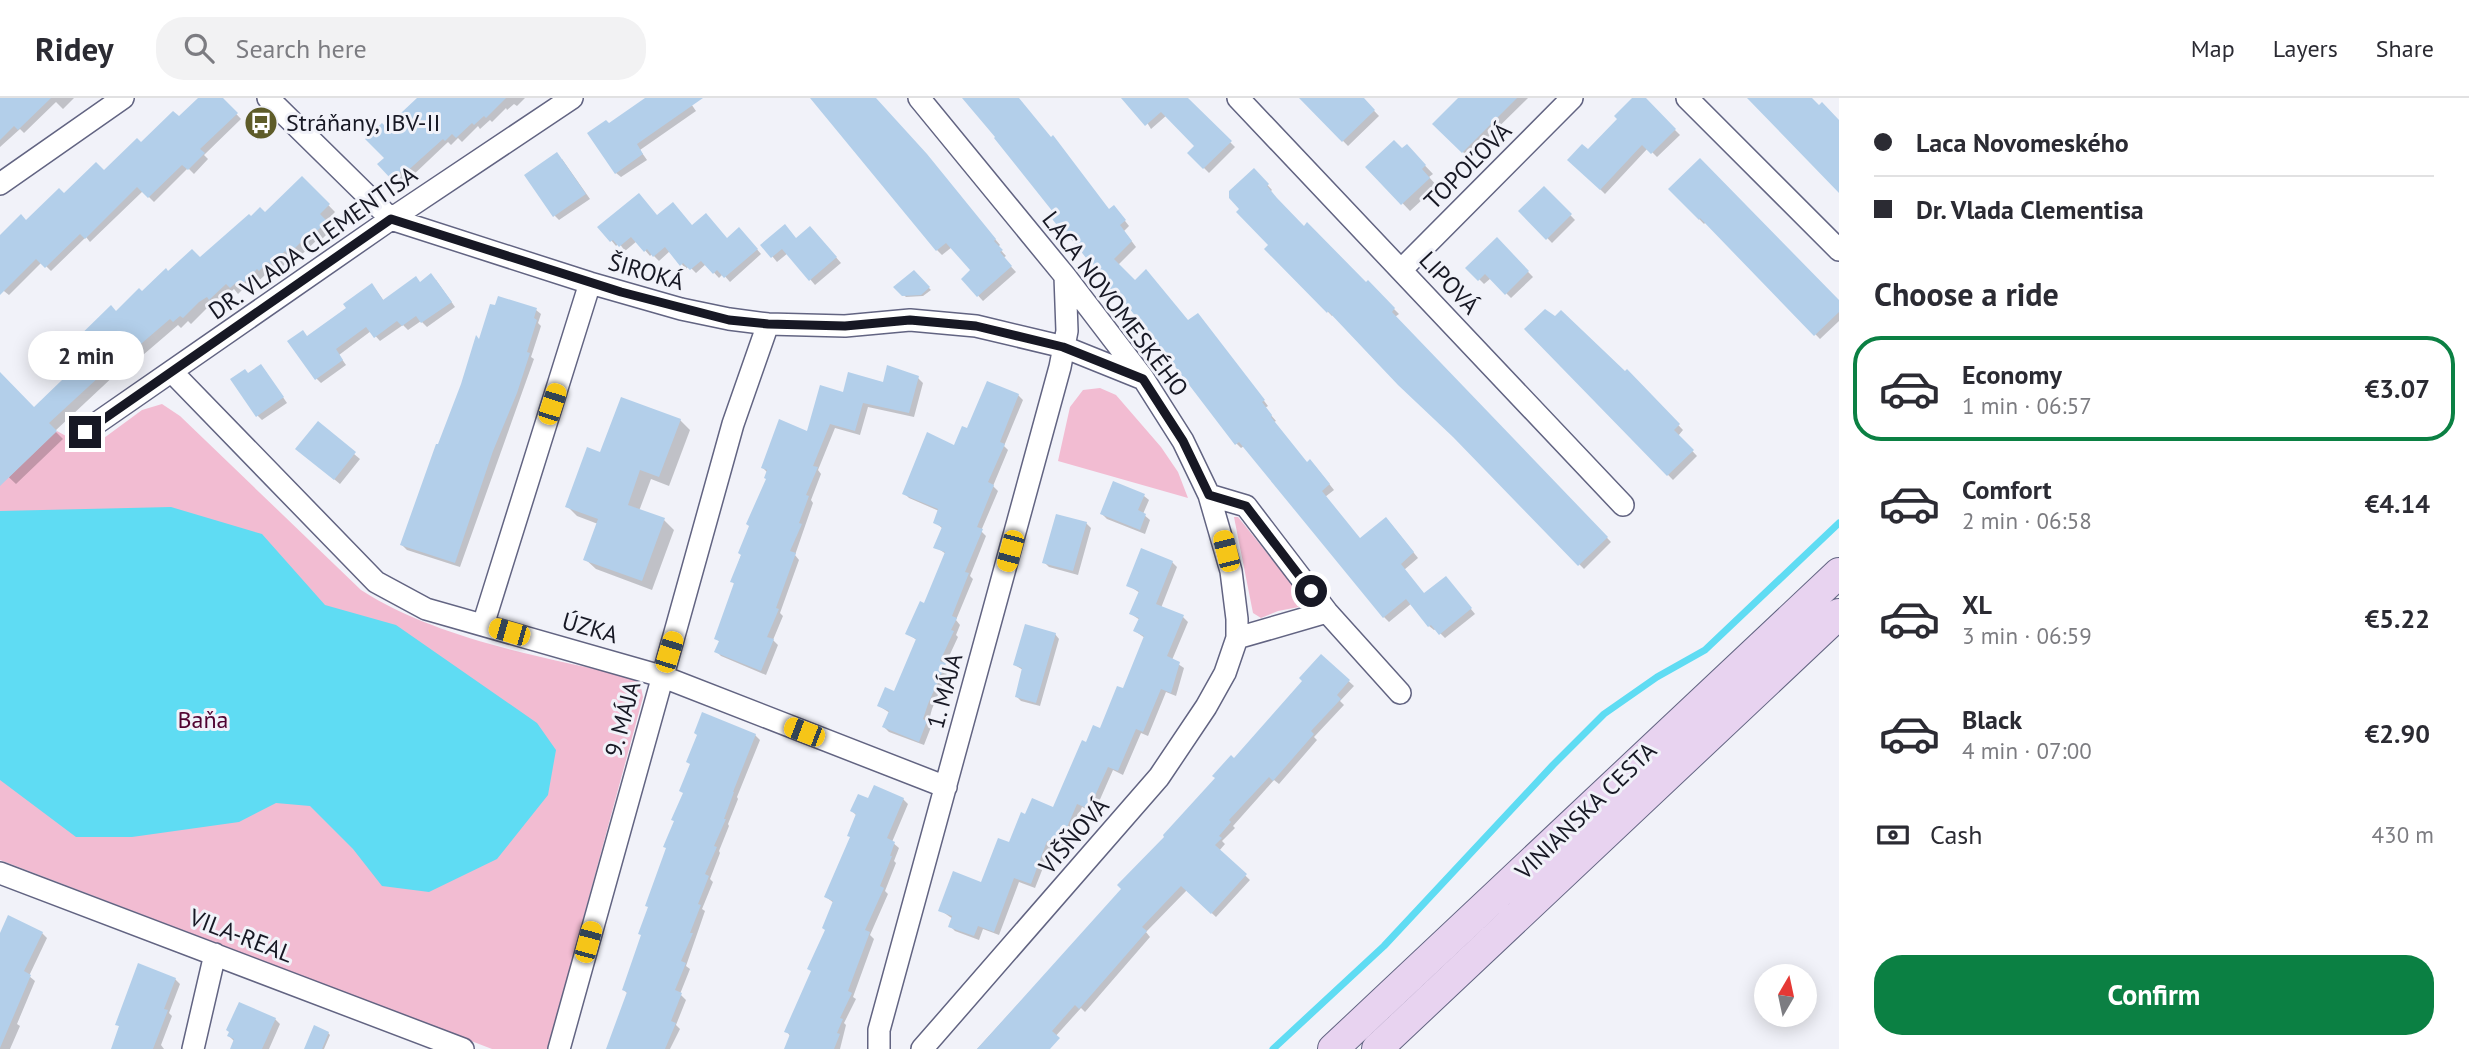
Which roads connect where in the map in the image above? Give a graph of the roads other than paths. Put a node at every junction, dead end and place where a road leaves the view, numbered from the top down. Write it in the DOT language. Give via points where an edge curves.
graph roads {
  1 [pos="123,98"];
  2 [pos="268,98"];
  3 [pos="572,98"];
  4 [pos="919,98"];
  5 [pos="1238,98"];
  6 [pos="1572,98"];
  7 [pos="1687,98"];
  8 [pos="0,184"];
  9 [pos="391,219"];
  10 [pos="1839,250"];
  11 [pos="1401,270"];
  12 [pos="1065,276"];
  13 [pos="590,283"];
  14 [pos="768,324"];
  15 [pos="1063,347"];
  16 [pos="172,372"];
  17 [pos="1143,379"];
  18 [pos="85,432"];
  19 [pos="1209,495"];
  20 [pos="1622,505"];
  21 [pos="1839,573"];
  22 [pos="1327,612"];
  23 [pos="1839,614"];
  24 [pos="483,625"];
  25 [pos="1237,638"];
  26 [pos="662,676"];
  27 [pos="1400,693"];
  28 [pos="946,787"];
  29 [pos="0,873"];
  30 [pos="215,954"];
  31 [pos="460,1048"];
  32 [pos="193,1049"];
  33 [pos="559,1049"];
  34 [pos="878,1049"];
  35 [pos="922,1049"];
  36 [pos="1333,1049"];
  37 [pos="1377,1049"];
  1 -- 8 [label="street"];
  2 -- 9 [label="street, ŠIROKÁ"];
  3 -- 9 [label="street, DR. VLADA CLEMENTISA"];
  4 -- 12 [label="street, LACA NOVOMESKÉHO"];
  5 -- 11 [label="street, LIPOVÁ"];
  6 -- 11 [label="street, TOPOĽOVÁ"];
  7 -- 10 [label="street"];
  9 -- 13 [label="street, ŠIROKÁ"];
  9 -- 16 [label="street, DR. VLADA CLEMENTISA"];
  11 -- 20 [label="street, LIPOVÁ"];
  12 -- 15 [label="street, 1. MÁJA" via="1067,331"];
  12 -- 17 [label="street, LACA NOVOMESKÉHO"];
  13 -- 14 [label="street, ŠIROKÁ" via="681,309"];
  13 -- 24 [label="street"];
  14 -- 15 [label="street, ŠIROKÁ" via="845,326 910,320 976,326"];
  14 -- 26 [label="street, 9. MÁJA" via="733,424"];
  15 -- 17 [label="street, ŠIROKÁ"];
  15 -- 28 [label="street, 1. MÁJA"];
  16 -- 18 [label="street, DR. VLADA CLEMENTISA"];
  16 -- 24 [label="street, ÚZKA" via="376,582 426,609"];
  17 -- 19 [label="street, LACA NOVOMESKÉHO" via="1183,441"];
  19 -- 22 [label="street" via="1246,506"];
  19 -- 25 [label="street, VIŠŇOVÁ" via="1231,571"];
  21 -- 36 [label="main road, VINIANSKA CESTA"];
  22 -- 25 [label="street"];
  22 -- 27 [label="street"];
  23 -- 37 [label="main road, VINIANSKA CESTA"];
  24 -- 26 [label="street, ÚZKA"];
  25 -- 35 [label="street, VIŠŇOVÁ" via="1225,673 1159,778"];
  26 -- 28 [label="street, ÚZKA"];
  26 -- 33 [label="street, 9. MÁJA"];
  28 -- 34 [label="street, 1. MÁJA" via="879,1030"];
  29 -- 30 [label="street, VILA-REAL"];
  30 -- 31 [label="street, VILA-REAL"];
  30 -- 32 [label="street"];
}
